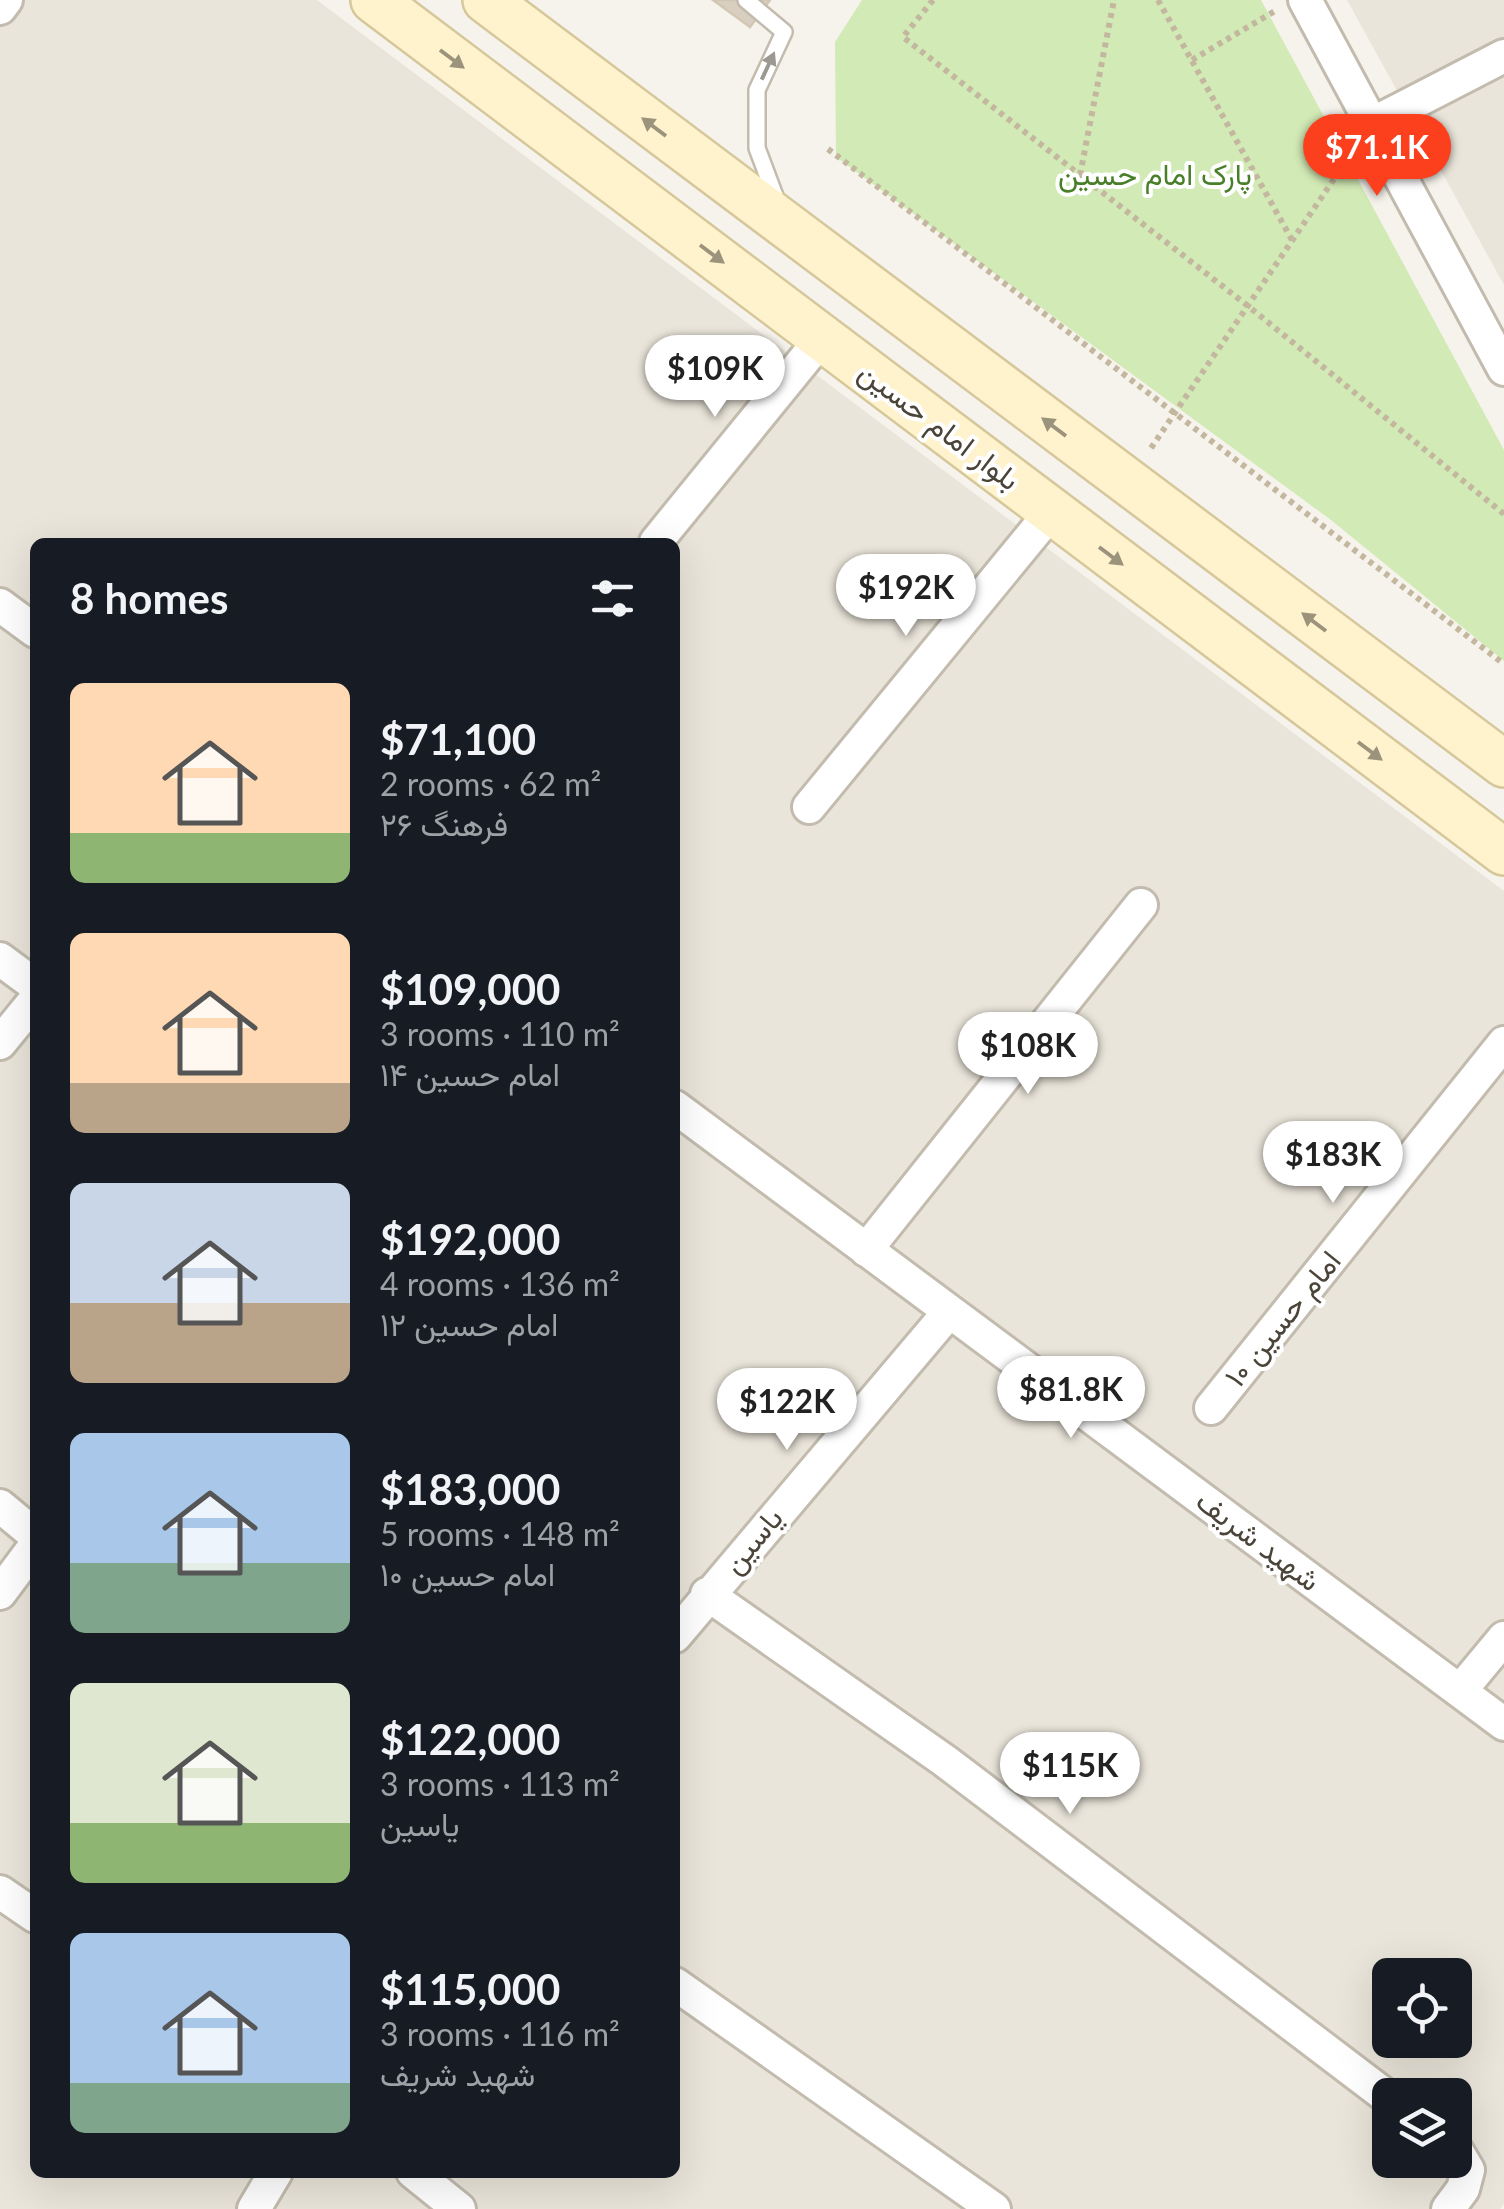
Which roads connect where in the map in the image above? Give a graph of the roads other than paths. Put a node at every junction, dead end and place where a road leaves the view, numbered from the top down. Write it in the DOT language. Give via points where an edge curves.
graph roads {
  1 [pos="6,0"];
  2 [pos="374,0"];
  3 [pos="486,0"];
  4 [pos="746,0"];
  5 [pos="1291,5"];
  6 [pos="0,8"];
  7 [pos="1504,56"];
  8 [pos="1372,124"];
  9 [pos="787,226"];
  10 [pos="822,338"];
  11 [pos="1504,370"];
  12 [pos="1052,511"];
  13 [pos="659,538"];
  14 [pos="0,605"];
  15 [pos="30,627"];
  16 [pos="1504,764"];
  17 [pos="809,807"];
  18 [pos="1504,852"];
  19 [pos="1141,905"];
  20 [pos="0,958"];
  21 [pos="30,981"];
  22 [pos="30,1006"];
  23 [pos="1504,1042"];
  24 [pos="0,1044"];
  25 [pos="680,1112"];
  26 [pos="866,1250"];
  27 [pos="949,1312"];
  28 [pos="1211,1408"];
  29 [pos="0,1506"];
  30 [pos="30,1531"];
  31 [pos="30,1553"];
  32 [pos="0,1593"];
  33 [pos="707,1594"];
  34 [pos="680,1629"];
  35 [pos="1504,1638"];
  36 [pos="1460,1692"];
  37 [pos="1504,1724"];
  38 [pos="0,1892"];
  39 [pos="30,1913"];
  40 [pos="680,1988"];
  41 [pos="1372,2084"];
  42 [pos="272,2178"];
  43 [pos="420,2178"];
  44 [pos="1466,2178"];
  45 [pos="254,2209"];
  46 [pos="459,2209"];
  47 [pos="994,2209"];
  48 [pos="1448,2209"];
  1 -- 6 [label="street"];
  2 -- 10 [label="main road, بلوار امام حسین, one-way"];
  9 -- 3 [label="main road, one-way"];
  9 -- 4 [label="lane, one-way" via="758,148 757,90 784,32"];
  5 -- 8 [label="street"];
  7 -- 8 [label="street"];
  8 -- 11 [label="street"];
  16 -- 9 [label="main road, one-way"];
  10 -- 12 [label="main road, بلوار امام حسین"];
  10 -- 13 [label="street"];
  12 -- 17 [label="street"];
  12 -- 18 [label="main road, بلوار امام حسین, one-way"];
  14 -- 15 [label="street"];
  19 -- 26 [label="street"];
  20 -- 21 [label="street"];
  22 -- 24 [label="street"];
  23 -- 28 [label="street, امام حسین ۱۰"];
  25 -- 26 [label="street, شهید شریف"];
  26 -- 27 [label="street, شهید شریف"];
  27 -- 33 [label="street, یاسین"];
  27 -- 36 [label="street, شهید شریف"];
  29 -- 30 [label="street"];
  31 -- 32 [label="street"];
  33 -- 34 [label="street, یاسین"];
  33 -- 41 [label="street" via="945,1761"];
  35 -- 36 [label="street"];
  36 -- 37 [label="street, شهید شریف"];
  38 -- 39 [label="street"];
  40 -- 47 [label="street"];
  42 -- 45 [label="street"];
  43 -- 46 [label="street"];
  44 -- 48 [label="street"];
}
